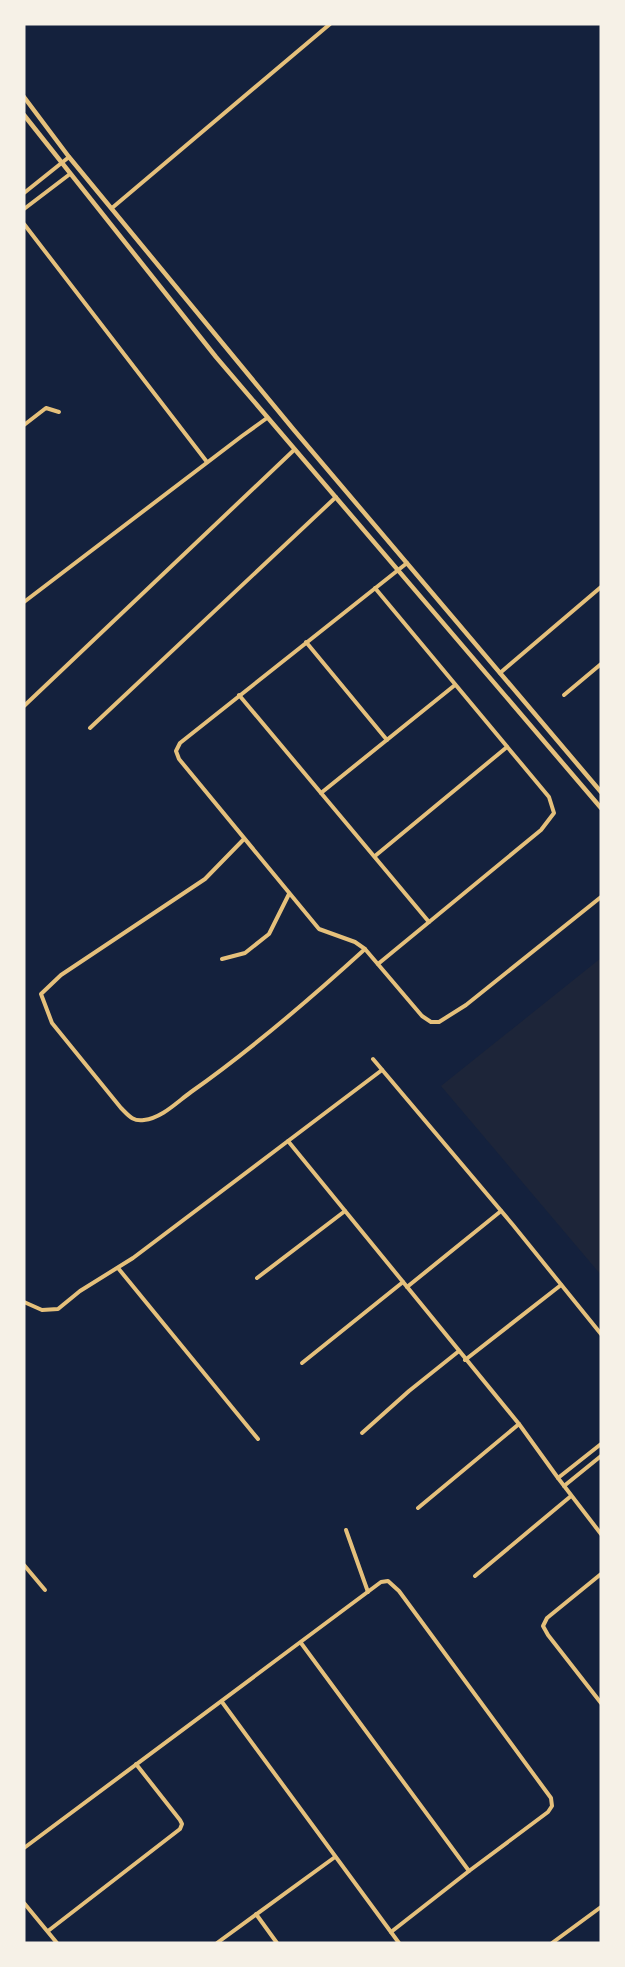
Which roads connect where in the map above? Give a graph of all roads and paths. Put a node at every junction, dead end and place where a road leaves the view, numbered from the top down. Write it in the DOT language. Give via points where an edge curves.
graph roads {
  1 [pos="330,24"];
  2 [pos="24,97"];
  3 [pos="24,115"];
  4 [pos="69,157"];
  5 [pos="61,164"];
  6 [pos="70,174"];
  7 [pos="24,193"];
  8 [pos="112,208"];
  9 [pos="24,209"];
  10 [pos="24,224"];
  11 [pos="59,412"];
  12 [pos="267,418"];
  13 [pos="24,425"];
  14 [pos="294,450"];
  15 [pos="207,462"];
  16 [pos="336,497"];
  17 [pos="407,562"];
  18 [pos="396,570"];
  19 [pos="601,587"];
  20 [pos="375,588"];
  21 [pos="24,602"];
  22 [pos="306,642"];
  23 [pos="601,665"];
  24 [pos="500,673"];
  25 [pos="455,685"];
  26 [pos="238,695"];
  27 [pos="564,695"];
  28 [pos="24,706"];
  29 [pos="90,728"];
  30 [pos="387,740"];
  31 [pos="507,747"];
  32 [pos="601,792"];
  33 [pos="321,793"];
  34 [pos="601,808"];
  35 [pos="244,839"];
  36 [pos="375,856"];
  37 [pos="289,894"];
  38 [pos="601,897"];
  39 [pos="429,922"];
  40 [pos="364,949"];
  41 [pos="222,959"];
  42 [pos="378,963"];
  43 [pos="373,1059"];
  44 [pos="382,1070"];
  45 [pos="288,1141"];
  46 [pos="345,1210"];
  47 [pos="501,1211"];
  48 [pos="118,1268"];
  49 [pos="257,1278"];
  50 [pos="403,1282"];
  51 [pos="561,1285"];
  52 [pos="407,1287"];
  53 [pos="24,1302"];
  54 [pos="601,1335"];
  55 [pos="459,1351"];
  56 [pos="465,1360"];
  57 [pos="302,1363"];
  58 [pos="519,1424"];
  59 [pos="362,1433"];
  60 [pos="258,1439"];
  61 [pos="601,1444"];
  62 [pos="601,1456"];
  63 [pos="558,1478"];
  64 [pos="564,1486"];
  65 [pos="572,1496"];
  66 [pos="418,1508"];
  67 [pos="346,1530"];
  68 [pos="601,1533"];
  69 [pos="24,1565"];
  70 [pos="601,1574"];
  71 [pos="475,1576"];
  72 [pos="45,1590"];
  73 [pos="368,1592"];
  74 [pos="301,1643"];
  75 [pos="222,1702"];
  76 [pos="601,1703"];
  77 [pos="136,1764"];
  78 [pos="24,1848"];
  79 [pos="335,1857"];
  80 [pos="469,1871"];
  81 [pos="24,1903"];
  82 [pos="601,1907"];
  83 [pos="256,1914"];
  84 [pos="48,1931"];
  85 [pos="391,1932"];
  86 [pos="57,1943"];
  87 [pos="217,1943"];
  88 [pos="277,1943"];
  89 [pos="399,1943"];
  90 [pos="552,1943"];
  1 -- 8 [label="street"];
  2 -- 4 [label="street"];
  3 -- 5 [label="street"];
  4 -- 5 [label="street"];
  4 -- 8 [label="street"];
  5 -- 6 [label="street"];
  5 -- 7 [label="street"];
  6 -- 9 [label="street"];
  6 -- 12 [label="street"];
  8 -- 17 [label="street"];
  10 -- 15 [label="street"];
  11 -- 13 [label="street" via="46,408"];
  12 -- 14 [label="street"];
  12 -- 15 [label="street"];
  14 -- 16 [label="street"];
  14 -- 28 [label="street"];
  15 -- 21 [label="street"];
  16 -- 18 [label="street"];
  16 -- 29 [label="street"];
  17 -- 18 [label="street"];
  17 -- 24 [label="street"];
  18 -- 20 [label="street"];
  18 -- 34 [label="street"];
  19 -- 24 [label="street"];
  20 -- 22 [label="street"];
  20 -- 25 [label="street"];
  22 -- 26 [label="street"];
  22 -- 30 [label="street"];
  23 -- 27 [label="street"];
  24 -- 32 [label="street"];
  25 -- 30 [label="street"];
  25 -- 31 [label="street"];
  26 -- 33 [label="street"];
  26 -- 35 [label="street" via="180,743 176,751"];
  30 -- 33 [label="street"];
  31 -- 36 [label="street"];
  31 -- 39 [label="street" via="549,797 554,813 541,830"];
  33 -- 36 [label="street"];
  35 -- 37 [label="street"];
  35 -- 40 [label="street" via="205,879 61,975 41,994 52,1023 133,1119 158,1116 219,1073"];
  36 -- 39 [label="street"];
  37 -- 40 [label="street" via="320,929"];
  37 -- 41 [label="street" via="269,934 245,953"];
  38 -- 42 [label="street" via="466,1005 439,1022 422,1016"];
  39 -- 42 [label="street"];
  40 -- 42 [label="street"];
  43 -- 44 [label="street"];
  44 -- 45 [label="street"];
  44 -- 47 [label="street"];
  45 -- 46 [label="street"];
  45 -- 48 [label="street"];
  46 -- 49 [label="street"];
  46 -- 50 [label="street"];
  47 -- 51 [label="street"];
  47 -- 52 [label="street"];
  48 -- 53 [label="street" via="58,1310 42,1310"];
  48 -- 60 [label="street"];
  50 -- 52 [label="street"];
  50 -- 57 [label="street"];
  51 -- 54 [label="street"];
  51 -- 56 [label="street"];
  52 -- 55 [label="street"];
  55 -- 56 [label="street"];
  55 -- 59 [label="street"];
  56 -- 58 [label="street"];
  58 -- 63 [label="street"];
  58 -- 66 [label="street"];
  61 -- 63 [label="street"];
  62 -- 64 [label="street"];
  63 -- 64 [label="street"];
  64 -- 65 [label="street"];
  65 -- 68 [label="street"];
  65 -- 71 [label="street"];
  67 -- 73 [label="street"];
  69 -- 72 [label="street"];
  70 -- 76 [label="street" via="547,1618 543,1626"];
  73 -- 74 [label="street"];
  73 -- 80 [label="street" via="388,1581 399,1591 551,1798 548,1812"];
  74 -- 75 [label="street"];
  74 -- 80 [label="street"];
  75 -- 77 [label="street"];
  75 -- 79 [label="street"];
  77 -- 78 [label="street"];
  77 -- 84 [label="street" via="180,1820 180,1828"];
  79 -- 83 [label="street"];
  79 -- 85 [label="street"];
  80 -- 85 [label="street"];
  81 -- 84 [label="street"];
  82 -- 90 [label="street"];
  83 -- 87 [label="street"];
  83 -- 88 [label="street"];
  84 -- 86 [label="street"];
  85 -- 89 [label="street"];
}
